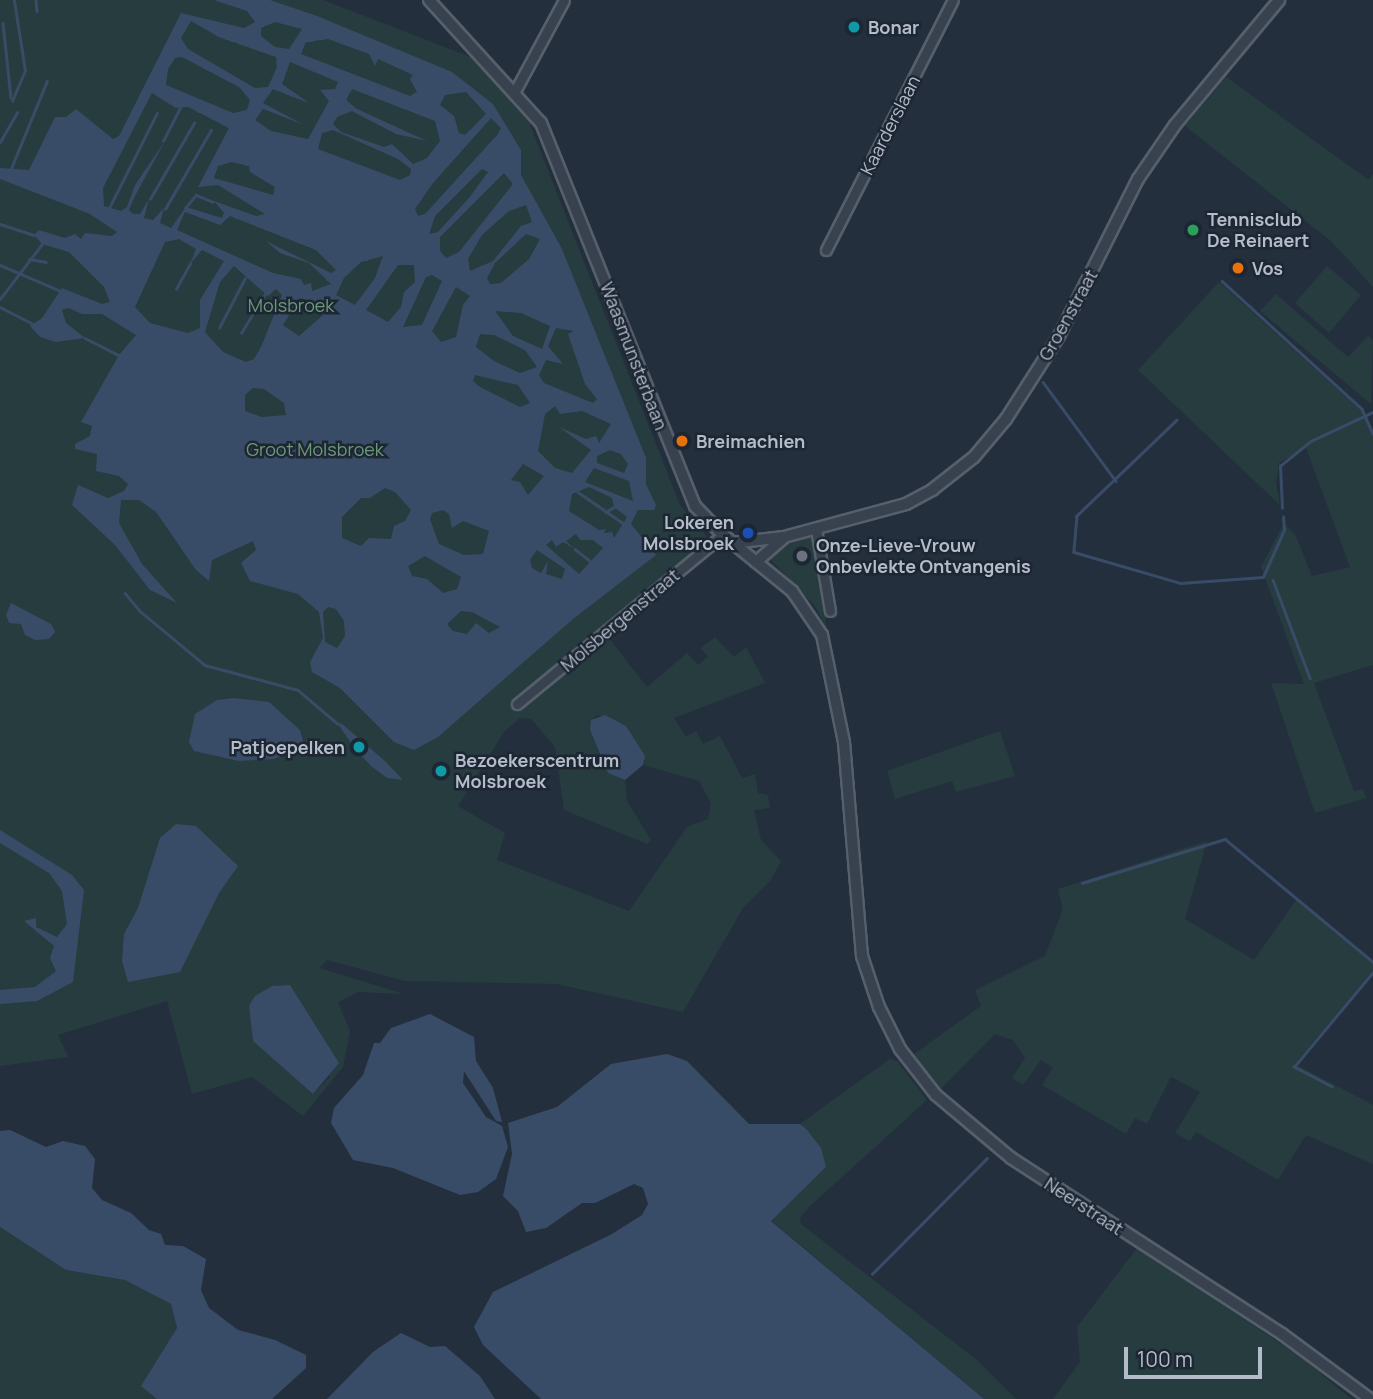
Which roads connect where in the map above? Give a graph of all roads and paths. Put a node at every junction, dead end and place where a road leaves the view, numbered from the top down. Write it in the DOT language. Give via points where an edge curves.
graph roads {
  1 [pos="429,0"];
  2 [pos="564,0"];
  3 [pos="953,0"];
  4 [pos="1279,0"];
  5 [pos="515,91"];
  6 [pos="826,250"];
  7 [pos="816,529"];
  8 [pos="723,535"];
  9 [pos="784,537"];
  10 [pos="732,543"];
  11 [pos="756,562"];
  12 [pos="830,611"];
  13 [pos="517,704"];
  14 [pos="862,956"];
  15 [pos="1370,1399"];
  1 -- 5 [label="street, Waasmunsterbaan"];
  2 -- 5 [label="street"];
  3 -- 6 [label="street, Kaarderslaan"];
  4 -- 7 [label="street, Groenstraat" via="1175,125 1138,178 1059,336 1006,419 974,457 932,490 906,503"];
  5 -- 8 [label="street, Waasmunsterbaan" via="549,140 684,486 695,506"];
  7 -- 9 [label="street, Groenstraat"];
  7 -- 12 [label="street"];
  8 -- 10 [label="street, Waasmunsterbaan"];
  8 -- 13 [label="street, Molsbergenstraat"];
  9 -- 10 [label="street, Groenstraat"];
  9 -- 11 [label="street, Groenstraat"];
  10 -- 11 [label="street, Waasmunsterbaan"];
  11 -- 14 [label="street, Waasmunsterbaan" via="792,591 808,611 830,657 844,742"];
  14 -- 15 [label="street, Neerstraat" via="879,1007 900,1049 959,1117 1011,1158 1282,1334"];
}
